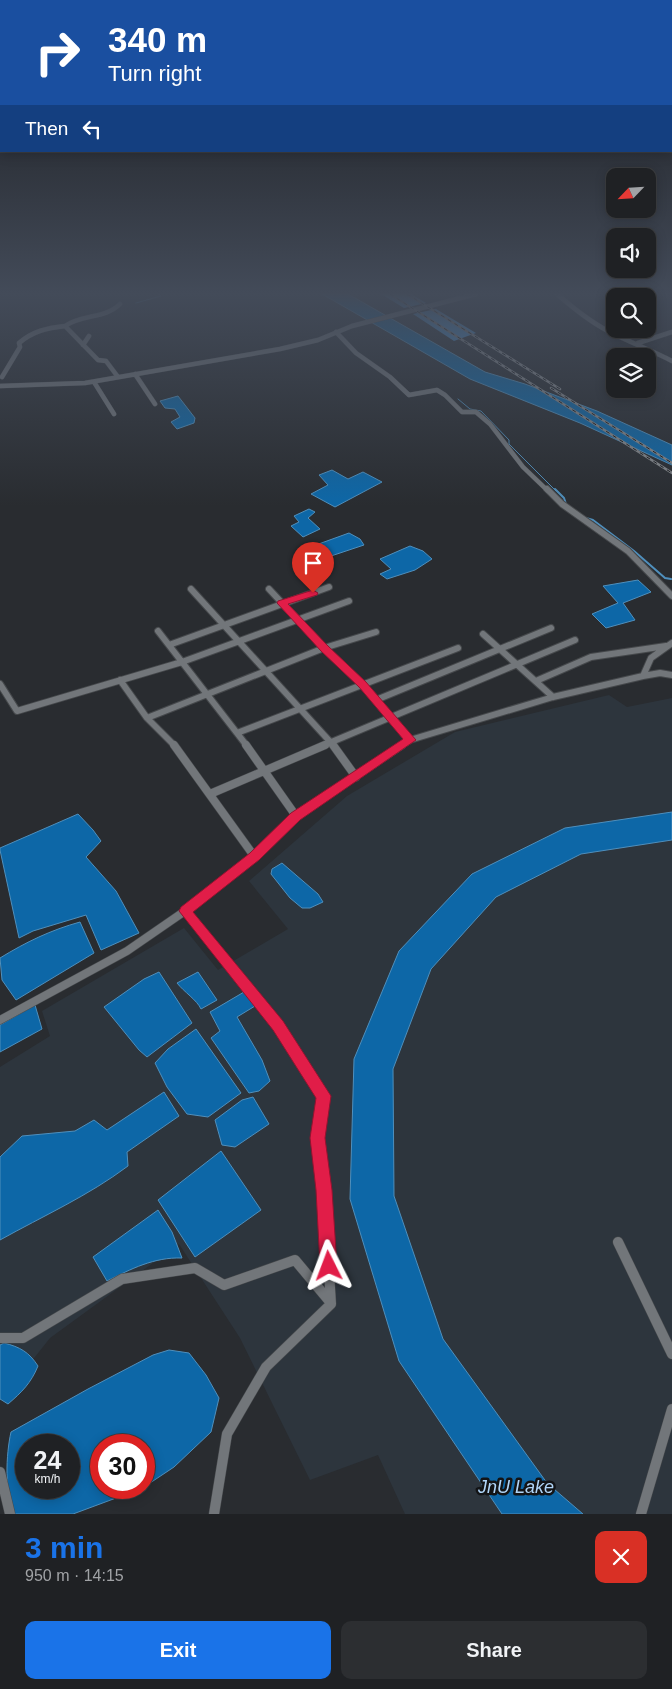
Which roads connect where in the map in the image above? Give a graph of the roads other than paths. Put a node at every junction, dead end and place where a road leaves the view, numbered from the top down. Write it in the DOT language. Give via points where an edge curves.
graph roads {
  1 [pos="9,365"];
  2 [pos="109,365"];
  3 [pos="189,365"];
  4 [pos="373,365"];
  5 [pos="135,374"];
  6 [pos="1,375"];
  7 [pos="118,378"];
  8 [pos="94,382"];
  9 [pos="0,386"];
  10 [pos="6,386"];
  11 [pos="155,404"];
  12 [pos="114,414"];
  13 [pos="329,587"];
  14 [pos="191,589"];
  15 [pos="269,589"];
  16 [pos="672,596"];
  17 [pos="349,601"];
  18 [pos="282,603"];
  19 [pos="297,620"];
  20 [pos="223,624"];
  21 [pos="551,628"];
  22 [pos="158,631"];
  23 [pos="376,632"];
  24 [pos="483,634"];
  25 [pos="238,640"];
  26 [pos="575,640"];
  27 [pos="669,644"];
  28 [pos="169,645"];
  29 [pos="324,648"];
  30 [pos="458,648"];
  31 [pos="500,649"];
  32 [pos="182,662"];
  33 [pos="519,666"];
  34 [pos="267,672"];
  35 [pos="672,675"];
  36 [pos="643,676"];
  37 [pos="120,680"];
  38 [pos="536,681"];
  39 [pos="0,684"];
  40 [pos="362,684"];
  41 [pos="207,695"];
  42 [pos="553,697"];
  43 [pos="376,700"];
  44 [pos="301,709"];
  45 [pos="148,718"];
  46 [pos="392,719"];
  47 [pos="237,733"];
  48 [pos="410,740"];
  49 [pos="330,742"];
  50 [pos="262,771"];
  51 [pos="356,777"];
  52 [pos="210,794"];
  53 [pos="296,816"];
  54 [pos="254,856"];
  55 [pos="185,911"];
  56 [pos="0,1020"];
  57 [pos="618,1242"];
  58 [pos="331,1304"];
  59 [pos="0,1338"];
  60 [pos="672,1354"];
  61 [pos="672,1409"];
  62 [pos="0,1472"];
  63 [pos="10,1514"];
  64 [pos="214,1514"];
  65 [pos="640,1514"];
  1 -- 6 [label="street"];
  2 -- 7 [label="street"];
  3 -- 5 [label="street"];
  4 -- 16 [label="street" via="409,395 437,390 462,412 476,412 507,444 523,468 555,498 628,551"];
  5 -- 7 [label="street"];
  5 -- 11 [label="street"];
  6 -- 10 [label="street"];
  7 -- 8 [label="street"];
  8 -- 10 [label="street" via="68,386"];
  8 -- 12 [label="street"];
  9 -- 10 [label="street"];
  13 -- 18 [label="street"];
  14 -- 20 [label="street"];
  15 -- 18 [label="street"];
  17 -- 19 [label="street"];
  18 -- 19 [label="street"];
  18 -- 20 [label="street"];
  19 -- 25 [label="street"];
  19 -- 29 [label="street"];
  20 -- 25 [label="street"];
  20 -- 28 [label="street"];
  21 -- 31 [label="street"];
  22 -- 28 [label="street"];
  23 -- 29 [label="street"];
  24 -- 31 [label="street"];
  25 -- 32 [label="street"];
  25 -- 34 [label="street"];
  26 -- 33 [label="street"];
  27 -- 36 [label="street" via="651,658"];
  27 -- 38 [label="street" via="608,652"];
  28 -- 32 [label="street"];
  29 -- 34 [label="street"];
  29 -- 40 [label="street"];
  30 -- 40 [label="street"];
  31 -- 33 [label="street"];
  31 -- 43 [label="street"];
  32 -- 37 [label="street"];
  32 -- 41 [label="street"];
  33 -- 38 [label="street"];
  33 -- 46 [label="street"];
  34 -- 41 [label="street"];
  34 -- 44 [label="street"];
  35 -- 36 [label="street"];
  36 -- 42 [label="street"];
  37 -- 39 [label="street" via="17,711"];
  37 -- 45 [label="street"];
  38 -- 42 [label="street"];
  40 -- 43 [label="street"];
  40 -- 44 [label="street"];
  41 -- 45 [label="street"];
  41 -- 47 [label="street"];
  42 -- 48 [label="street"];
  43 -- 46 [label="street"];
  44 -- 47 [label="street"];
  44 -- 49 [label="street"];
  45 -- 52 [label="street" via="180,751"];
  46 -- 48 [label="street"];
  46 -- 49 [label="street"];
  47 -- 50 [label="street"];
  48 -- 51 [label="street"];
  49 -- 50 [label="street"];
  49 -- 51 [label="street"];
  50 -- 52 [label="street"];
  50 -- 53 [label="street"];
  51 -- 53 [label="street"];
  52 -- 54 [label="street"];
  53 -- 54 [label="street"];
  54 -- 55 [label="street"];
  55 -- 56 [label="street" via="127,951"];
  55 -- 58 [label="street" via="278,1025 323,1096 318,1138"];
  57 -- 60 [label="street"];
  58 -- 59 [label="street" via="295,1260 224,1285 195,1268 122,1279 23,1338"];
  58 -- 64 [label="street" via="266,1367 227,1434"];
  61 -- 65 [label="street"];
  62 -- 63 [label="street"];
}
